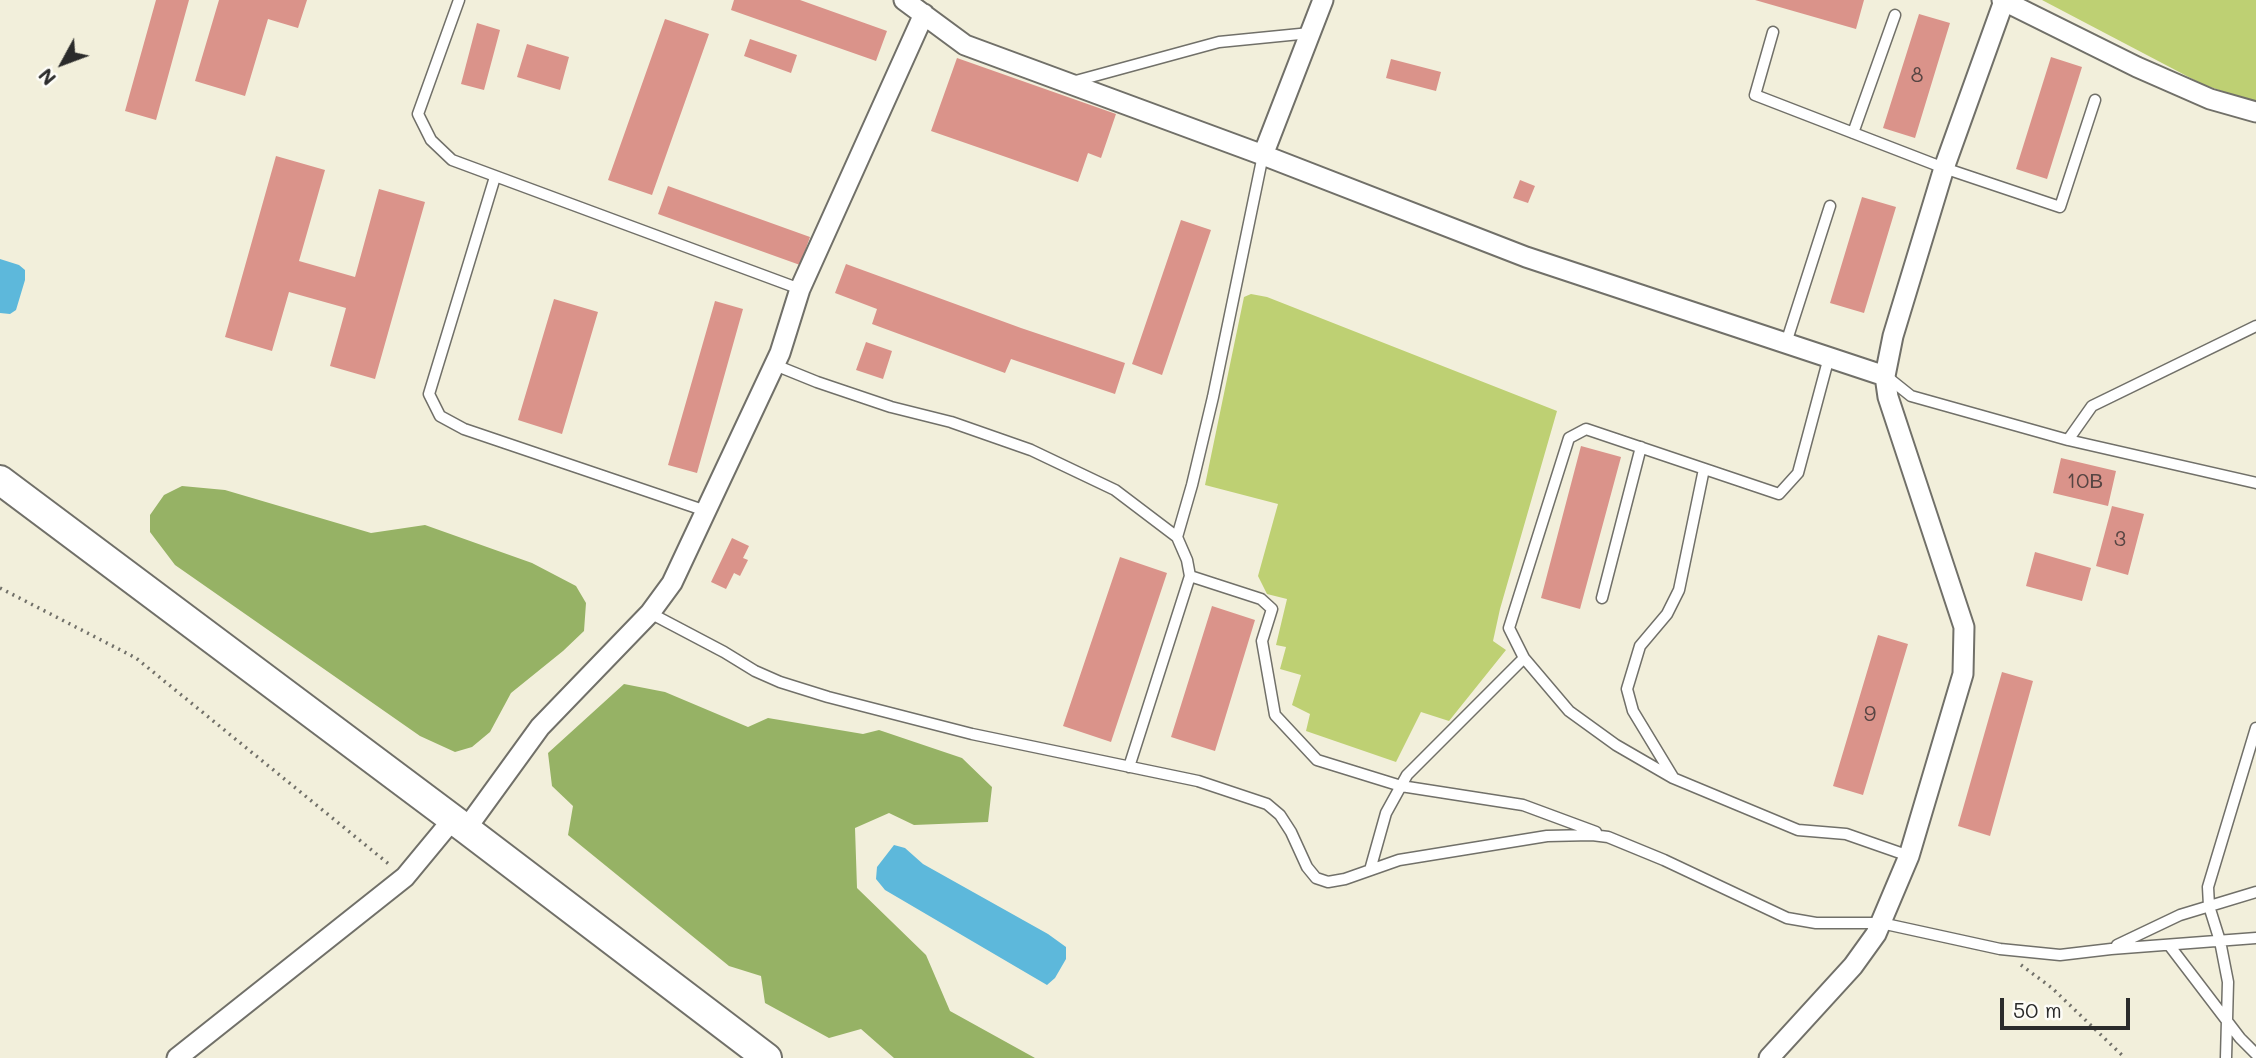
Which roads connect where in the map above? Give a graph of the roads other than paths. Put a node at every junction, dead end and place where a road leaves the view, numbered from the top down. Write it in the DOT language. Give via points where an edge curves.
graph roads {
  1 [pos="458,0"];
  2 [pos="904,0"];
  3 [pos="1323,0"];
  4 [pos="2003,1"];
  5 [pos="924,14"];
  6 [pos="1895,15"];
  7 [pos="1773,32"];
  8 [pos="1310,33"];
  9 [pos="1068,83"];
  10 [pos="2095,100"];
  11 [pos="2256,112"];
  12 [pos="1853,133"];
  13 [pos="1263,155"];
  14 [pos="1944,167"];
  15 [pos="495,177"];
  16 [pos="1830,206"];
  17 [pos="800,289"];
  18 [pos="2256,326"];
  19 [pos="1786,343"];
  20 [pos="1829,357"];
  21 [pos="775,365"];
  22 [pos="1885,376"];
  23 [pos="2068,439"];
  24 [pos="1642,447"];
  25 [pos="1704,469"];
  26 [pos="0,481"];
  27 [pos="2256,483"];
  28 [pos="706,511"];
  29 [pos="1177,537"];
  30 [pos="1190,576"];
  31 [pos="1602,598"];
  32 [pos="650,613"];
  33 [pos="1524,658"];
  34 [pos="2256,728"];
  35 [pos="1129,767"];
  36 [pos="1673,778"];
  37 [pos="1401,786"];
  38 [pos="460,824"];
  39 [pos="1608,837"];
  40 [pos="1909,856"];
  41 [pos="1370,870"];
  42 [pos="2256,892"];
  43 [pos="2209,906"];
  44 [pos="1881,923"];
  45 [pos="2256,938"];
  46 [pos="2220,941"];
  47 [pos="2169,945"];
  48 [pos="2111,949"];
  49 [pos="2226,1021"];
  50 [pos="2256,1054"];
  51 [pos="177,1058"];
  52 [pos="767,1058"];
  53 [pos="1769,1058"];
  54 [pos="2226,1058"];
  1 -- 15 [label="lane" via="418,114 430,140 452,160"];
  2 -- 5 [label="street"];
  3 -- 8 [label="street"];
  4 -- 11 [label="street" via="2210,99"];
  4 -- 14 [label="street"];
  5 -- 9 [label="street" via="965,45"];
  5 -- 17 [label="street"];
  6 -- 12 [label="lane"];
  7 -- 12 [label="lane" via="1755,95"];
  8 -- 9 [label="lane" via="1219,42"];
  8 -- 13 [label="street"];
  9 -- 13 [label="street"];
  10 -- 14 [label="lane" via="2060,206"];
  12 -- 14 [label="lane"];
  13 -- 19 [label="street" via="1526,257"];
  13 -- 29 [label="lane" via="1213,397"];
  14 -- 22 [label="street"];
  15 -- 17 [label="lane"];
  15 -- 28 [label="lane" via="429,394 440,416 464,429"];
  16 -- 19 [label="lane"];
  17 -- 21 [label="street"];
  18 -- 23 [label="lane" via="2092,406"];
  19 -- 20 [label="street"];
  20 -- 22 [label="street"];
  20 -- 25 [label="lane" via="1798,473 1779,494"];
  21 -- 28 [label="street"];
  21 -- 29 [label="lane" via="1031,450 1115,490"];
  22 -- 23 [label="lane" via="1911,396"];
  22 -- 40 [label="street" via="1964,627 1963,674"];
  23 -- 27 [label="lane"];
  24 -- 25 [label="lane"];
  24 -- 31 [label="lane"];
  24 -- 33 [label="lane" via="1586,429 1569,438 1508,628"];
  25 -- 36 [label="lane" via="1679,590 1667,614 1640,646 1628,689 1633,711"];
  26 -- 38 [label="main road"];
  28 -- 32 [label="street" via="672,583"];
  29 -- 30 [label="lane"];
  30 -- 35 [label="lane"];
  30 -- 37 [label="lane" via="1261,599 1272,609 1262,641 1275,715 1317,760"];
  32 -- 35 [label="lane" via="780,682 972,734"];
  32 -- 38 [label="street" via="540,727"];
  33 -- 36 [label="lane" via="1569,711"];
  33 -- 37 [label="lane"];
  34 -- 43 [label="lane" via="2208,887"];
  35 -- 41 [label="lane" via="1198,781 1267,804 1280,815 1316,878 1328,882"];
  36 -- 40 [label="lane" via="1798,830 1846,834"];
  37 -- 39 [label="lane" via="1523,806"];
  37 -- 41 [label="lane" via="1386,813"];
  38 -- 51 [label="street" via="405,877"];
  38 -- 52 [label="main road"];
  39 -- 41 [label="lane" via="1547,836 1399,860"];
  39 -- 44 [label="lane" via="1787,918"];
  40 -- 44 [label="street"];
  42 -- 43 [label="lane"];
  43 -- 46 [label="lane"];
  43 -- 48 [label="lane"];
  44 -- 48 [label="lane" via="2000,949 2060,955"];
  44 -- 53 [label="street" via="1853,966"];
  45 -- 46 [label="lane"];
  46 -- 47 [label="lane"];
  46 -- 49 [label="lane" via="2228,982"];
  47 -- 48 [label="lane"];
  47 -- 49 [label="lane"];
  49 -- 50 [label="lane"];
  49 -- 54 [label="lane"];
}
